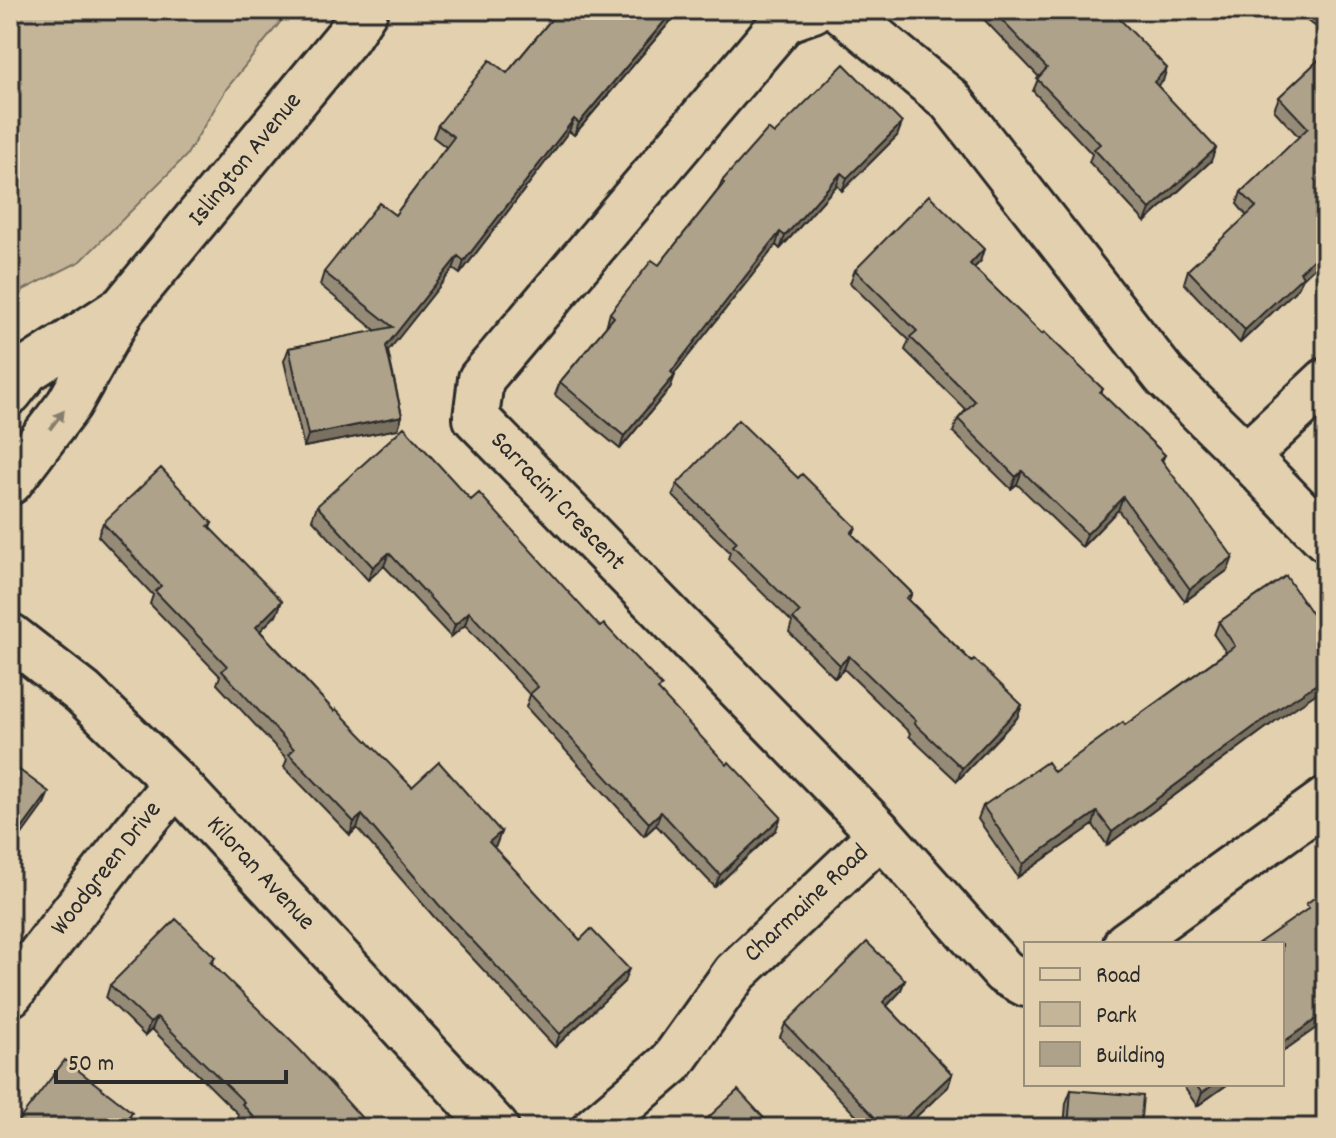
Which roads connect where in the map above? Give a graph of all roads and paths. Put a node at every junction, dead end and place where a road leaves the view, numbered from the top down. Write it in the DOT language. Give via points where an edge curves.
graph roads {
  1 [pos="365,10"];
  2 [pos="813,10"];
  3 [pos="841,10"];
  4 [pos="123,308"];
  5 [pos="1326,381"];
  6 [pos="10,392"];
  7 [pos="1246,456"];
  8 [pos="10,482"];
  9 [pos="1326,539"];
  10 [pos="10,636"];
  11 [pos="176,783"];
  12 [pos="1326,800"];
  13 [pos="881,834"];
  14 [pos="1129,942"];
  15 [pos="1024,983"];
  16 [pos="10,994"];
  17 [pos="496,1128"];
  18 [pos="595,1128"];
  1 -- 4 [label="street, Islington Avenue"];
  2 -- 13 [label="street, Sarracini Crescent" via="785,20 481,379 476,418"];
  3 -- 7 [label="street" via="950,100 1165,376"];
  4 -- 6 [label="street, Islington Avenue" via="27,370"];
  8 -- 4 [label="street, Islington Avenue, one-way" via="69,404"];
  5 -- 7 [label="street"];
  7 -- 9 [label="street"];
  10 -- 11 [label="street, Kiloran Avenue" via="83,693"];
  11 -- 16 [label="street, Woodgreen Drive"];
  11 -- 17 [label="street, Kiloran Avenue"];
  12 -- 14 [label="street"];
  13 -- 15 [label="street, Charmaine Road" via="1004,972"];
  13 -- 18 [label="street, Charmaine Road" via="735,973 671,1063"];
}
